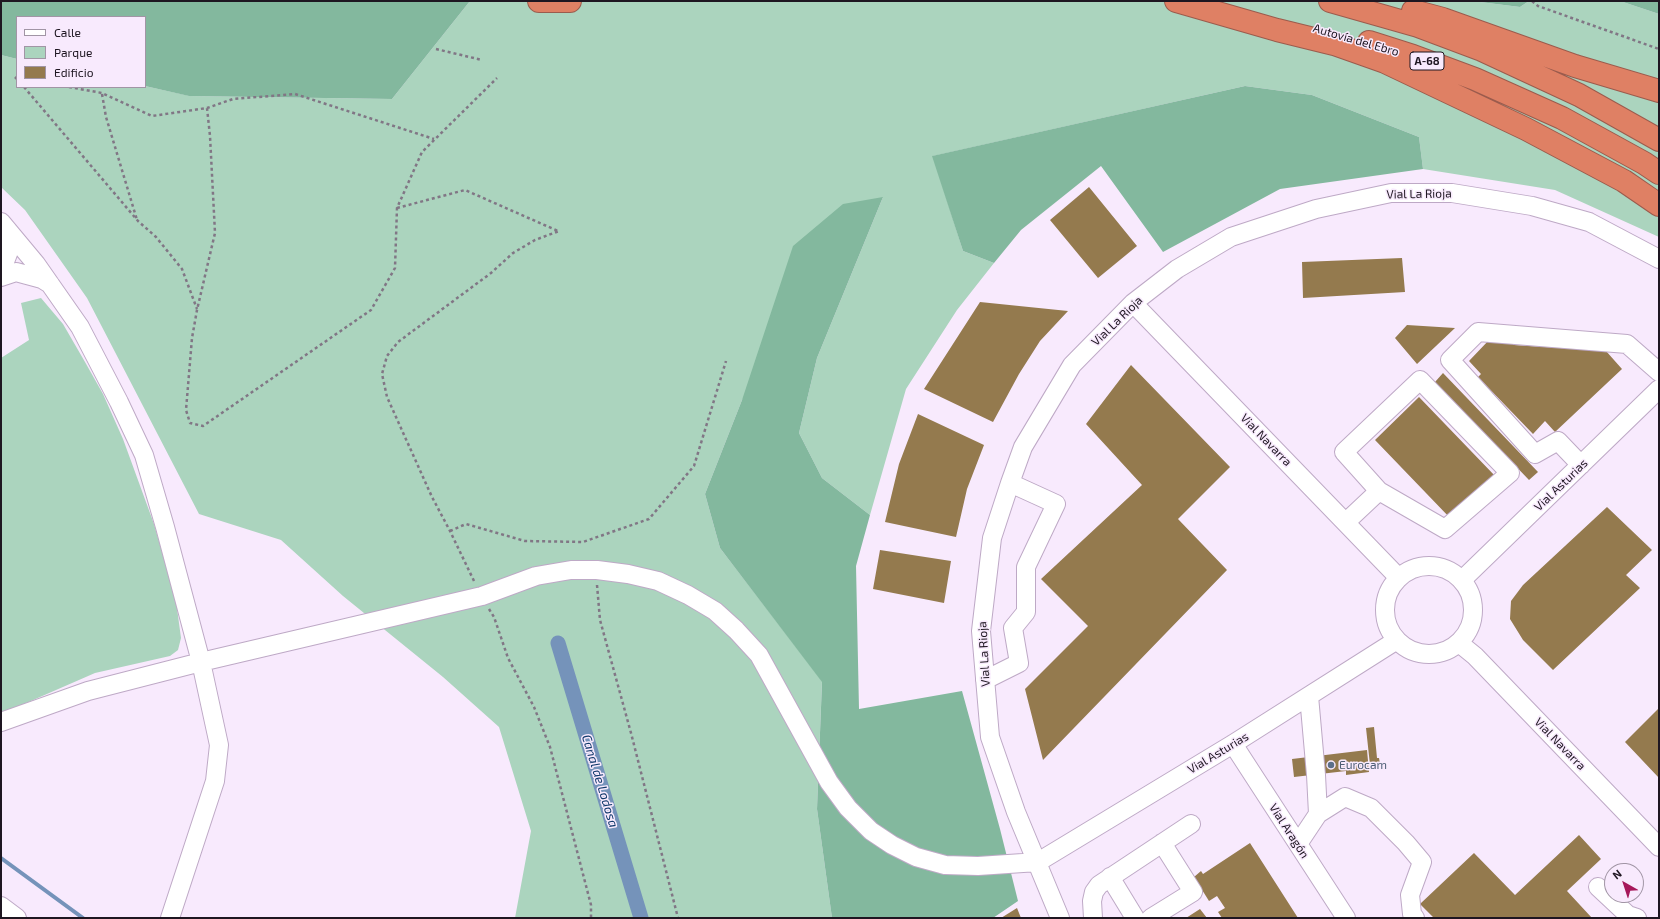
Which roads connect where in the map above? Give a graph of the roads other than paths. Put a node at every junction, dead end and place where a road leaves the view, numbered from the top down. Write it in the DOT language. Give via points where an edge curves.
graph roads {
  1 [pos="539,1"];
  2 [pos="570,1"];
  3 [pos="1173,1"];
  4 [pos="1176,1"];
  5 [pos="1330,1"];
  6 [pos="1377,1"];
  7 [pos="1659,91"];
  8 [pos="1659,140"];
  9 [pos="1659,173"];
  10 [pos="1659,205"];
  11 [pos="4,226"];
  12 [pos="1659,259"];
  13 [pos="1,272"];
  14 [pos="1,277"];
  15 [pos="50,284"];
  16 [pos="1133,303"];
  17 [pos="1659,372"];
  18 [pos="1659,389"];
  19 [pos="1581,465"];
  20 [pos="1010,483"];
  21 [pos="1379,491"];
  22 [pos="1346,522"];
  23 [pos="1399,578"];
  24 [pos="1462,580"];
  25 [pos="1397,640"];
  26 [pos="1460,642"];
  27 [pos="201,662"];
  28 [pos="985,680"];
  29 [pos="1309,696"];
  30 [pos="1,722"];
  31 [pos="1233,744"];
  32 [pos="1318,814"];
  33 [pos="1191,824"];
  34 [pos="1162,843"];
  35 [pos="1298,844"];
  36 [pos="1659,847"];
  37 [pos="1038,862"];
  38 [pos="1110,877"];
  39 [pos="1598,887"];
  40 [pos="1,906"];
  41 [pos="17,918"];
  42 [pos="170,918"];
  43 [pos="1060,918"];
  44 [pos="1092,918"];
  45 [pos="1135,918"];
  46 [pos="1151,918"];
  47 [pos="1346,918"];
  48 [pos="1415,918"];
  49 [pos="1637,918"];
  1 -- 2 [label="highway"];
  3 -- 4 [label="highway, Autovía del Ebro / A-68"];
  4 -- 9 [label="highway, Autovía del Ebro / A-68" via="1260,14 1341,34 1413,56 1474,79 1562,118"];
  4 -- 10 [label="highway" via="1334,44 1385,62 1526,129 1624,181"];
  5 -- 8 [label="highway, A-68" via="1418,26 1482,50 1579,94"];
  6 -- 7 [label="highway" via="1443,19 1575,66"];
  11 -- 13 [label="street" via="9,251"];
  11 -- 15 [label="street"];
  12 -- 16 [label="street, Vial La Rioja" via="1589,222 1532,206 1452,192 1391,193 1316,209 1231,237 1177,269"];
  14 -- 15 [label="street" via="16,272"];
  15 -- 27 [label="street" via="80,327 144,455"];
  16 -- 20 [label="street, Vial La Rioja" via="1072,365 1023,447"];
  16 -- 22 [label="street, Vial Navarra"];
  17 -- 19 [label="street" via="1627,344 1478,332 1450,360 1535,454 1558,441"];
  18 -- 19 [label="street, Vial Asturias"];
  19 -- 24 [label="street, Vial Asturias"];
  20 -- 28 [label="street, Vial La Rioja" via="992,538 981,631"];
  20 -- 28 [label="street" via="1056,504 1026,567 1026,612 1013,628 1019,663"];
  21 -- 21 [label="street" via="1344,452 1420,380 1510,473 1446,529"];
  21 -- 22 [label="street"];
  22 -- 23 [label="street, Vial Navarra"];
  23 -- 24 [label="street" via="1414,569 1431,566 1448,570"];
  23 -- 25 [label="street" via="1389,592 1385,608 1388,625"];
  24 -- 26 [label="street" via="1471,595 1474,612 1470,628"];
  25 -- 26 [label="street" via="1411,650 1428,654 1445,652"];
  25 -- 29 [label="street, Vial Asturias"];
  26 -- 36 [label="street, Vial Navarra"];
  27 -- 30 [label="street" via="88,691"];
  27 -- 37 [label="street" via="482,596 536,576 571,570 597,570 658,581 715,611 758,655 829,782 848,808 871,831 916,857 944,865 978,866"];
  27 -- 42 [label="street" via="219,745 216,781"];
  28 -- 37 [label="street, Vial La Rioja" via="990,737 1016,812"];
  29 -- 31 [label="street, Vial Asturias"];
  29 -- 32 [label="street"];
  31 -- 35 [label="street, Vial Aragón"];
  31 -- 37 [label="street, Vial Asturias"];
  32 -- 35 [label="street"];
  32 -- 48 [label="street" via="1345,797 1371,808 1406,843 1422,862 1410,894 1412,914"];
  33 -- 34 [label="street"];
  34 -- 38 [label="street"];
  34 -- 46 [label="street" via="1193,892"];
  35 -- 47 [label="street, Vial Aragón"];
  37 -- 43 [label="street, Vial La Rioja"];
  38 -- 44 [label="street" via="1094,892"];
  38 -- 45 [label="street"];
  39 -- 49 [label="street" via="1628,915"];
  40 -- 41 [label="street"];
}
